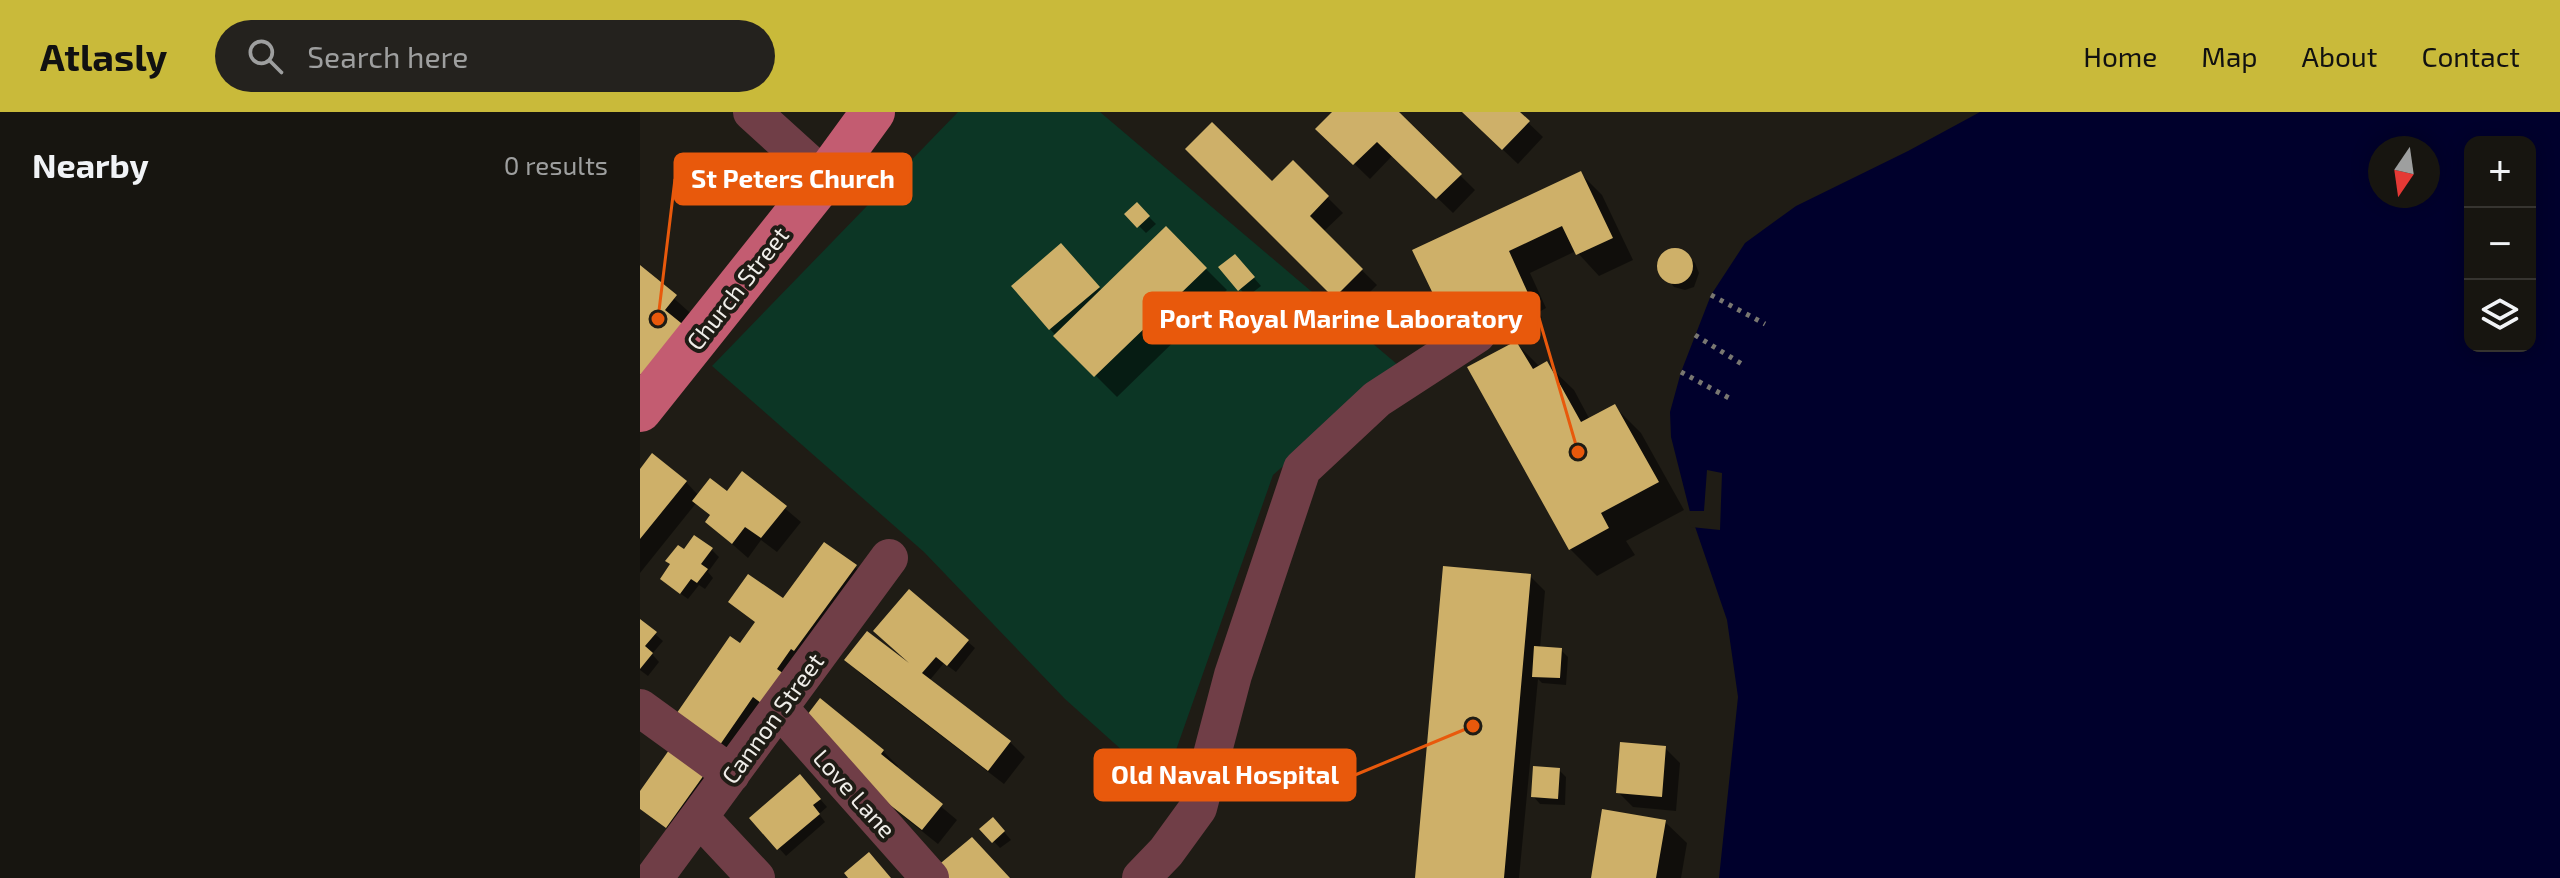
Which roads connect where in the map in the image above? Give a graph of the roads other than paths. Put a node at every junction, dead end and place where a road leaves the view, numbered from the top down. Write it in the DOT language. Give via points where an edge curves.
graph roads {
  1 [pos="752,112"];
  2 [pos="871,117"];
  3 [pos="825,178"];
  4 [pos="1477,334"];
  5 [pos="640,410"];
  6 [pos="889,558"];
  7 [pos="640,708"];
  8 [pos="780,709"];
  9 [pos="731,774"];
  10 [pos="699,817"];
  11 [pos="654,878"];
  12 [pos="756,878"];
  13 [pos="930,878"];
  14 [pos="1141,878"];
  1 -- 3 [label="street"];
  2 -- 3 [label="main road, Church Street"];
  3 -- 5 [label="main road, Church Street"];
  4 -- 14 [label="street" via="1377,399 1302,469 1233,675 1198,808"];
  6 -- 8 [label="street, Cannon Street"];
  7 -- 9 [label="street"];
  8 -- 9 [label="street, Cannon Street"];
  8 -- 13 [label="street, Love Lane"];
  9 -- 10 [label="street, Cannon Street"];
  10 -- 11 [label="street, Cannon Street"];
  10 -- 12 [label="street"];
}
